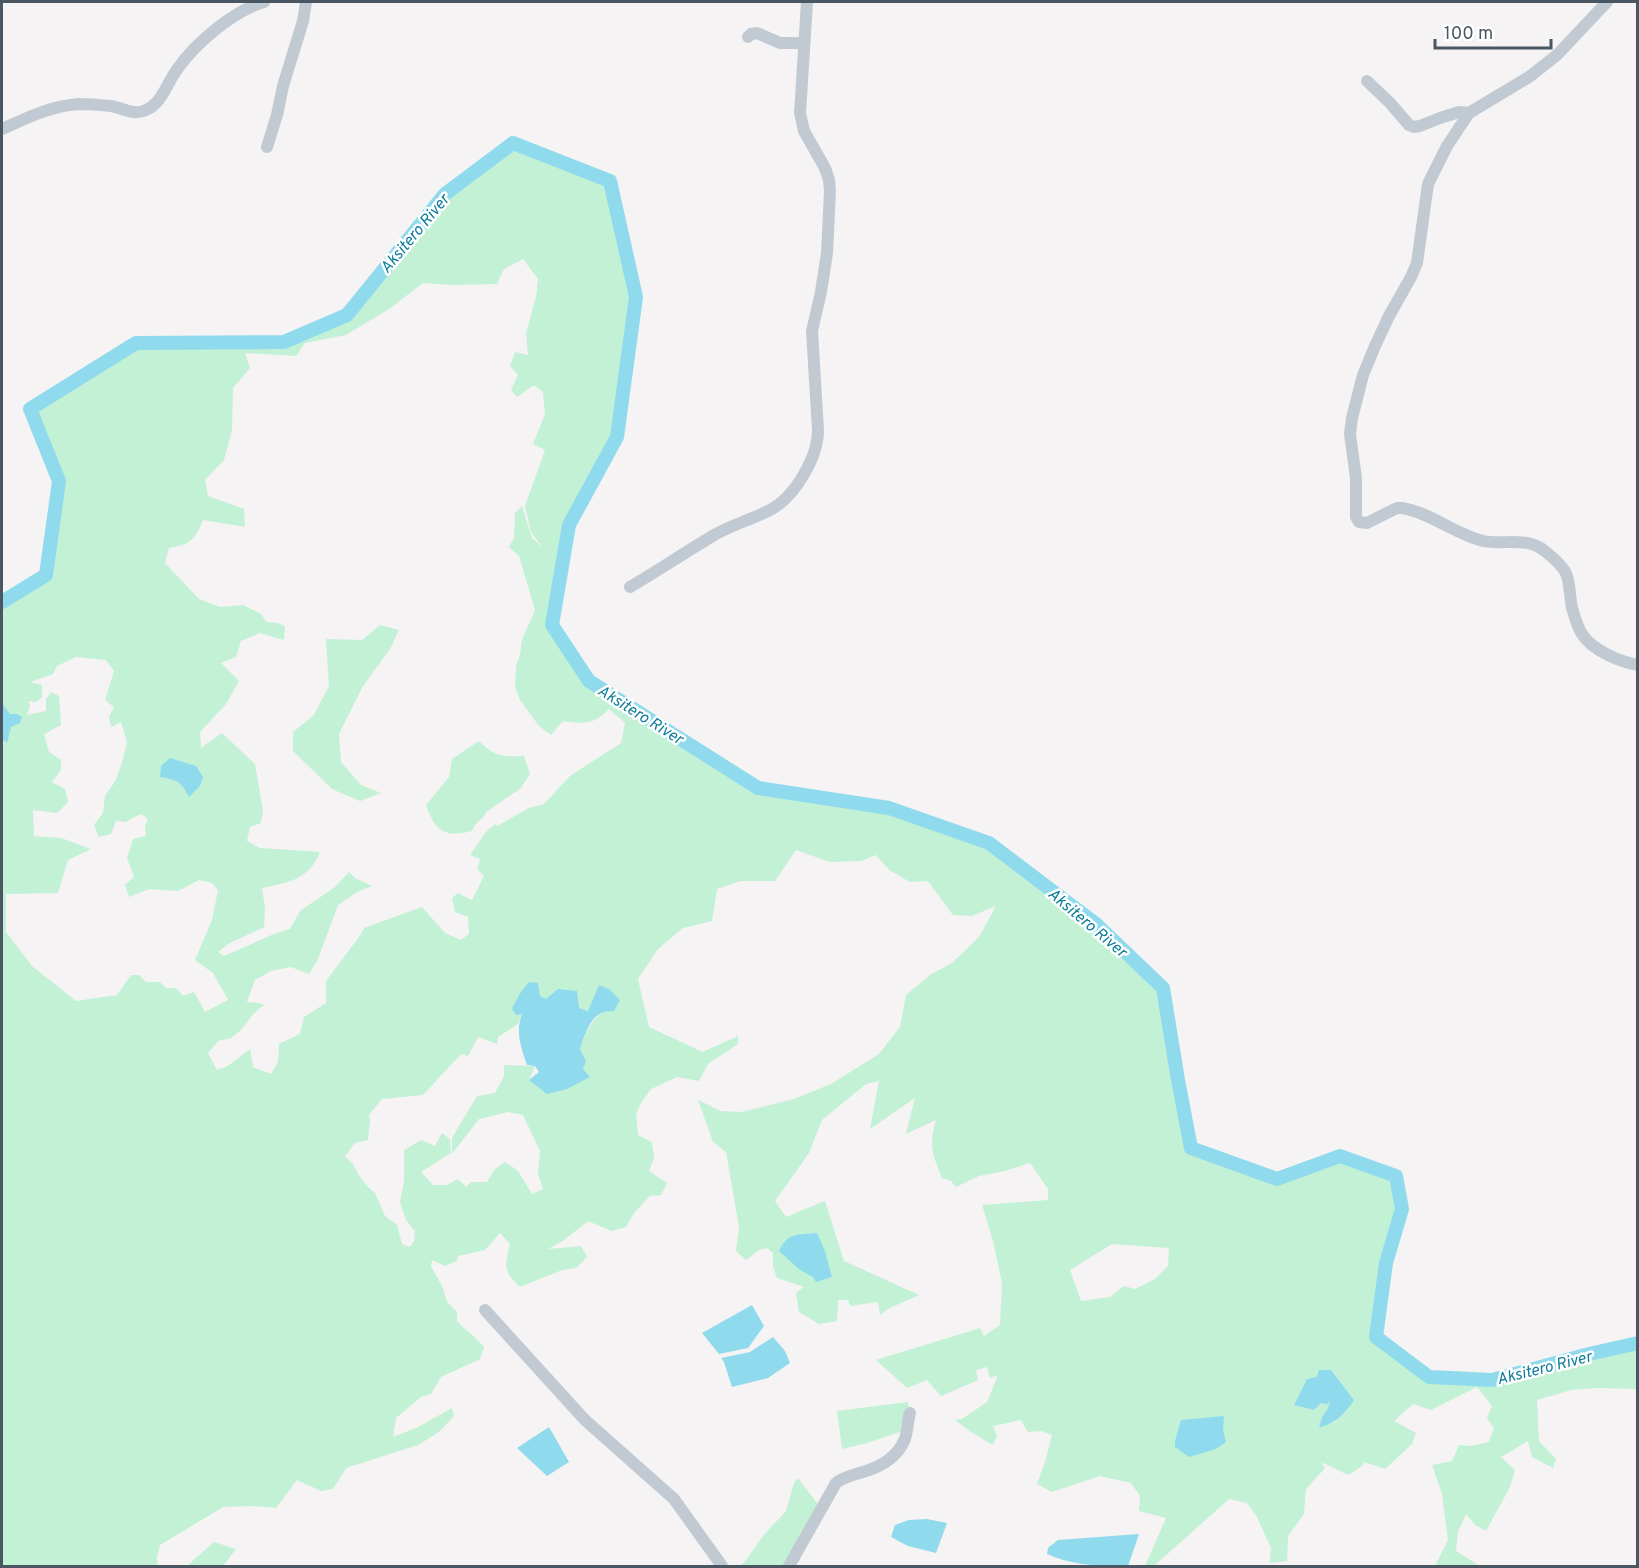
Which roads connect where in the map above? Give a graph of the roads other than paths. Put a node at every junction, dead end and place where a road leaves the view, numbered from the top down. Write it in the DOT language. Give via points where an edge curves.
graph roads {
  1 [pos="264,2"];
  2 [pos="306,2"];
  3 [pos="807,2"];
  4 [pos="1607,2"];
  5 [pos="748,37"];
  6 [pos="804,43"];
  7 [pos="1367,81"];
  8 [pos="1469,113"];
  9 [pos="2,129"];
  10 [pos="267,147"];
  11 [pos="630,587"];
  12 [pos="1638,665"];
  13 [pos="485,1310"];
  14 [pos="910,1413"];
  15 [pos="722,1566"];
  16 [pos="789,1566"];
  1 -- 9 [label="street" via="246,9 202,42 183,61 159,100 143,112 96,105 62,106"];
  2 -- 10 [label="street"];
  3 -- 6 [label="street"];
  4 -- 8 [label="street" via="1529,77"];
  5 -- 6 [label="street" via="757,33 780,43"];
  6 -- 11 [label="street" via="800,113 804,131 827,174 830,192 828,245 812,340 818,430 814,455 779,505 717,534"];
  7 -- 8 [label="street" via="1414,127 1459,112"];
  8 -- 12 [label="street" via="1428,184 1416,263 1363,375 1350,434 1356,517 1367,523 1402,508 1482,540 1537,547 1565,572 1576,622 1587,640 1611,656"];
  13 -- 15 [label="street" via="585,1420 674,1499"];
  14 -- 16 [label="street" via="904,1440 895,1455 878,1468 836,1483"];
}
